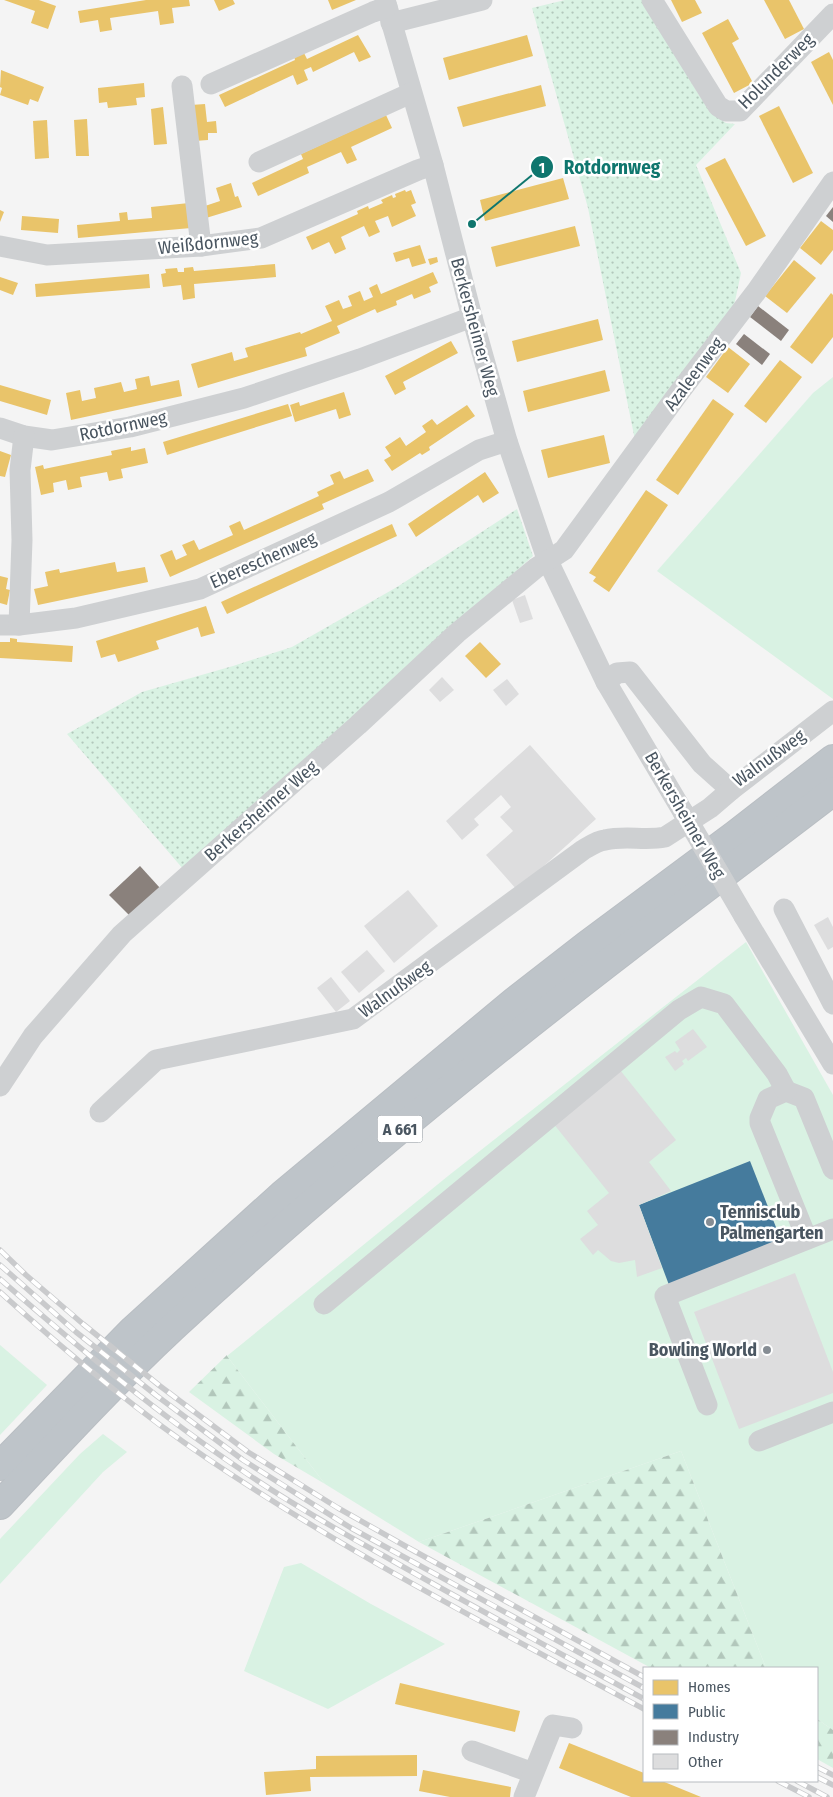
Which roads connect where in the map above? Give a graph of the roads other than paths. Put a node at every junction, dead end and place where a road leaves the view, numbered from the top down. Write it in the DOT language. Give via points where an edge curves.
graph roads {
  1 [pos="482,0"];
  2 [pos="652,0"];
  3 [pos="388,10"];
  4 [pos="833,14"];
  5 [pos="211,84"];
  6 [pos="182,86"];
  7 [pos="411,93"];
  8 [pos="259,162"];
  9 [pos="433,165"];
  10 [pos="833,182"];
  11 [pos="0,246"];
  12 [pos="202,246"];
  13 [pos="472,317"];
  14 [pos="0,428"];
  15 [pos="24,436"];
  16 [pos="507,441"];
  17 [pos="548,559"];
  18 [pos="10,625"];
  19 [pos="606,682"];
  20 [pos="833,711"];
  21 [pos="833,759"];
  22 [pos="731,790"];
  23 [pos="833,791"];
  24 [pos="784,909"];
  25 [pos="833,1004"];
  26 [pos="833,1064"];
  27 [pos="0,1086"];
  28 [pos="786,1091"];
  29 [pos="100,1112"];
  30 [pos="833,1169"];
  31 [pos="833,1229"];
  32 [pos="807,1239"];
  33 [pos="324,1304"];
  34 [pos="707,1405"];
  35 [pos="833,1412"];
  36 [pos="759,1441"];
  37 [pos="0,1466"];
  38 [pos="0,1505"];
  39 [pos="572,1728"];
  40 [pos="472,1750"];
  41 [pos="533,1773"];
  42 [pos="524,1797"];
  1 -- 3 [label="street"];
  2 -- 4 [label="street, Holunderweg" via="718,106 726,111 740,111"];
  3 -- 5 [label="street" via="373,12"];
  3 -- 7 [label="street, Berkersheimer Weg"];
  6 -- 12 [label="street"];
  7 -- 8 [label="street"];
  7 -- 9 [label="street, Berkersheimer Weg"];
  9 -- 12 [label="street, Weißdornweg" via="262,238"];
  9 -- 13 [label="street, Berkersheimer Weg"];
  10 -- 17 [label="street, Azaleenweg" via="756,292 564,550"];
  11 -- 12 [label="street, Weißdornweg" via="47,255"];
  13 -- 15 [label="street, Rotdornweg" via="244,398 130,427 52,440"];
  13 -- 16 [label="street, Berkersheimer Weg"];
  14 -- 15 [label="street, Rotdornweg"];
  15 -- 18 [label="street" via="20,470 22,540"];
  16 -- 17 [label="street, Berkersheimer Weg"];
  16 -- 18 [label="street, Ebereschenweg" via="479,450 389,502 200,589 76,618"];
  17 -- 19 [label="street, Berkersheimer Weg"];
  17 -- 27 [label="street, Berkersheimer Weg" via="457,633 122,934 33,1036"];
  19 -- 22 [label="street, Walnußweg" via="617,673 630,672 702,764"];
  19 -- 26 [label="street, Berkersheimer Weg, bridge"];
  20 -- 22 [label="street, Walnußweg"];
  21 -- 37 [label="highway, A 661" via="515,1001 282,1194 133,1330"];
  22 -- 29 [label="street, Walnußweg" via="675,832 657,838 604,840 583,850 353,1019 156,1060"];
  23 -- 38 [label="highway, A 661" via="540,1016 296,1216 172,1328"];
  24 -- 25 [label="street"];
  28 -- 30 [label="street" via="804,1098"];
  28 -- 32 [label="street" via="768,1099 760,1123"];
  28 -- 33 [label="street" via="777,1074 724,1004 701,997 679,1010"];
  31 -- 32 [label="street"];
  32 -- 34 [label="street" via="665,1296"];
  35 -- 36 [label="street"];
  39 -- 41 [label="street" via="553,1725"];
  40 -- 41 [label="street"];
  41 -- 42 [label="street"];
}
